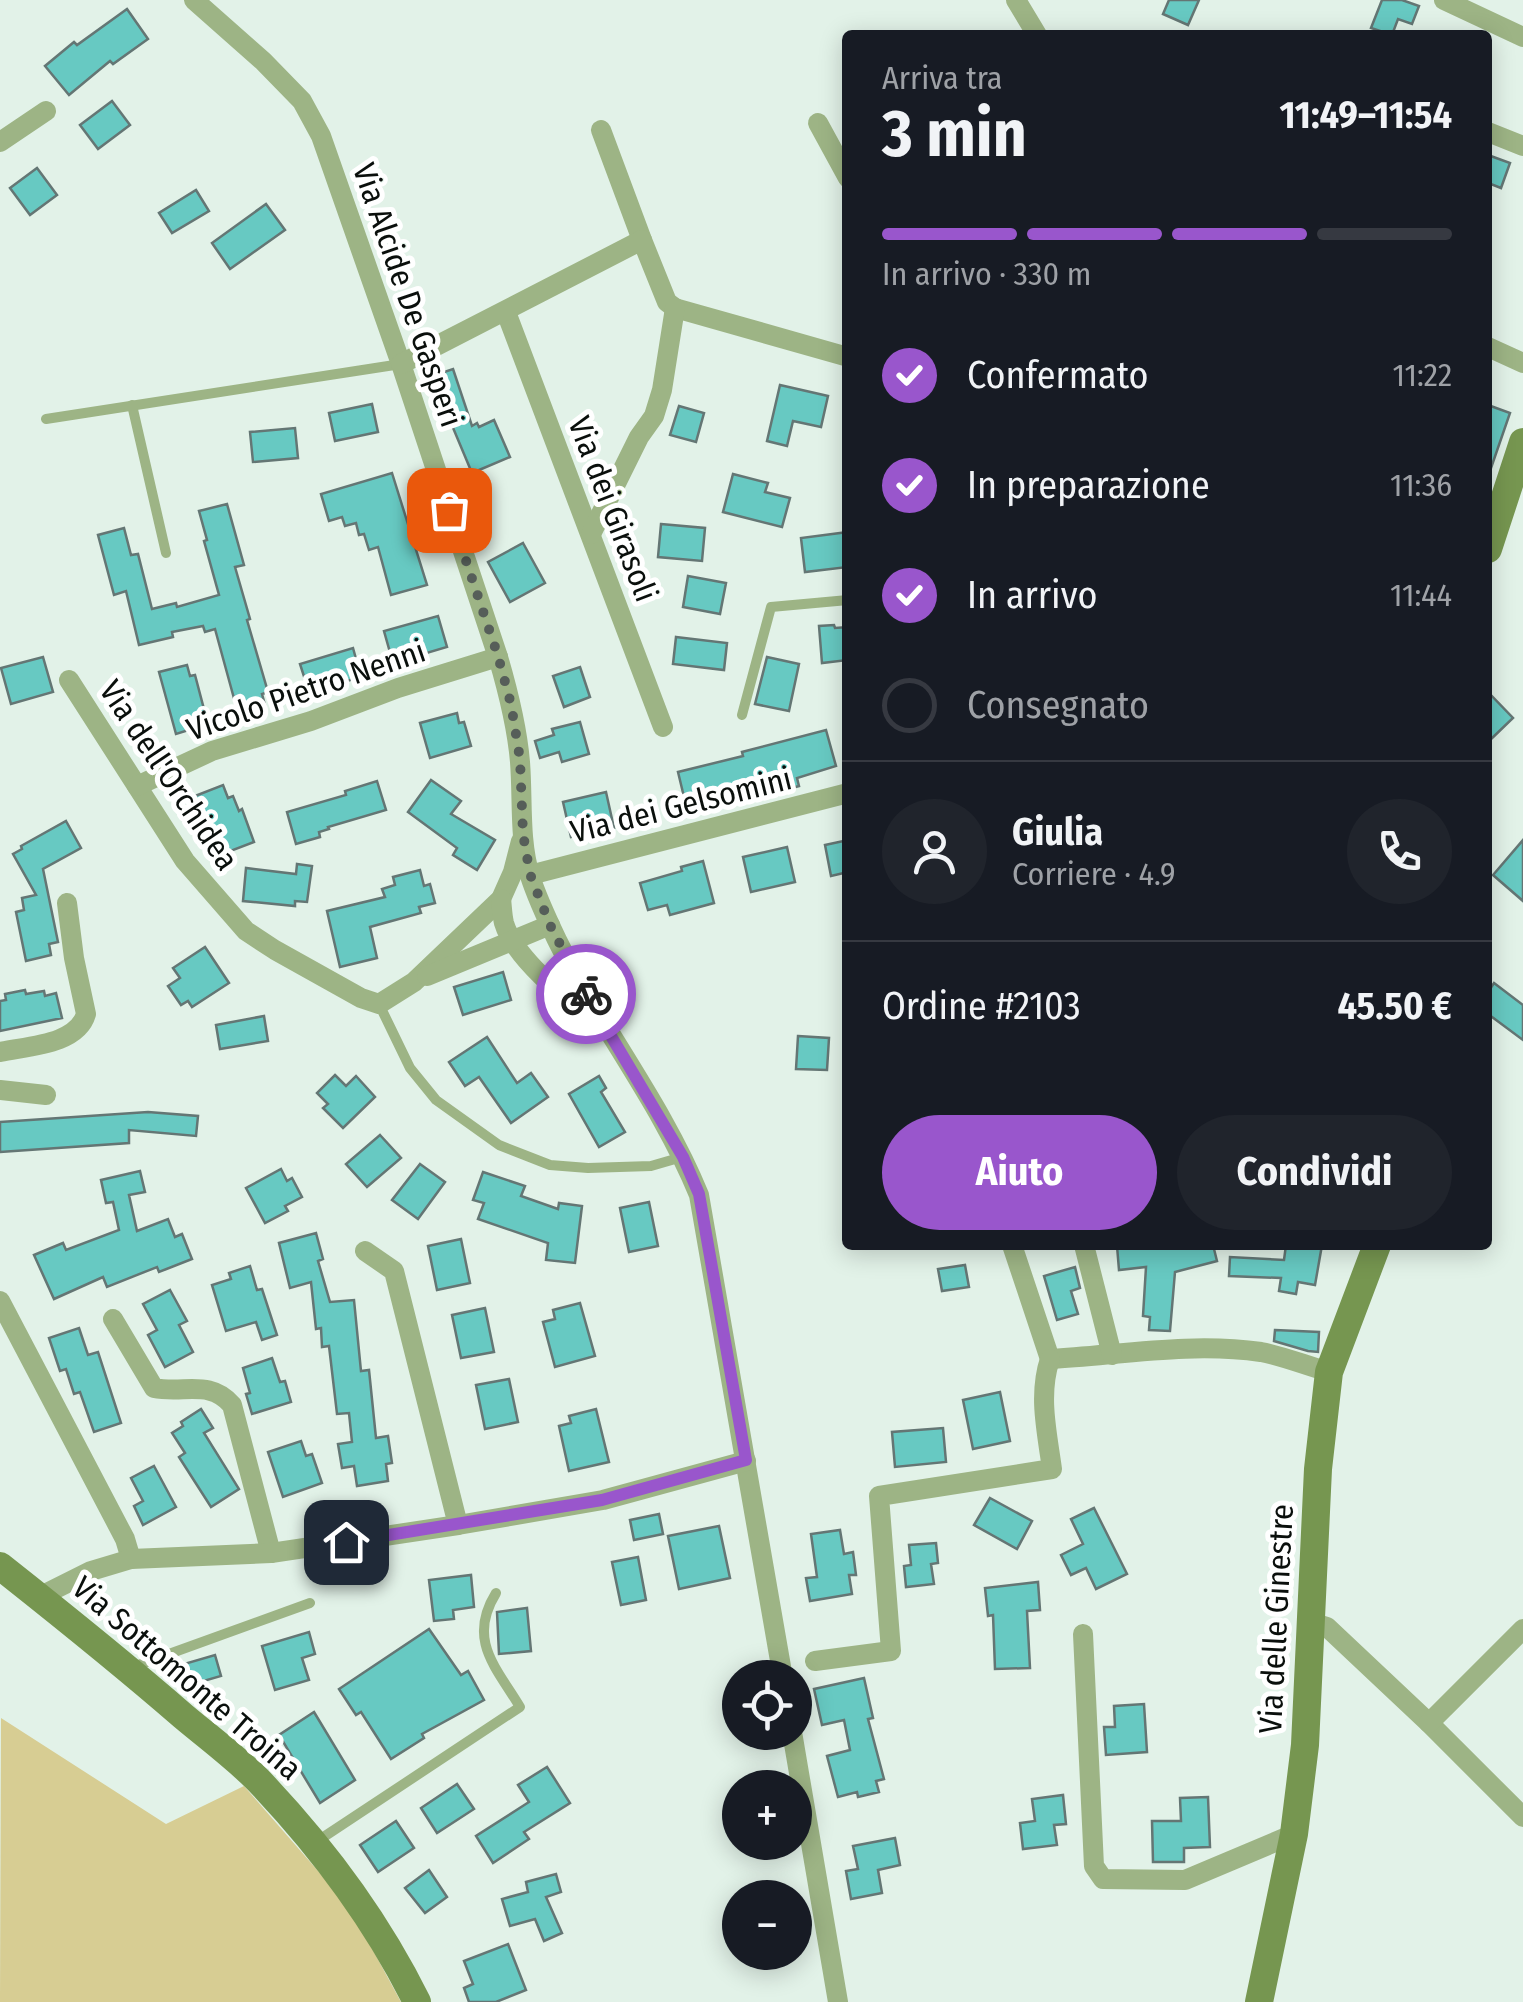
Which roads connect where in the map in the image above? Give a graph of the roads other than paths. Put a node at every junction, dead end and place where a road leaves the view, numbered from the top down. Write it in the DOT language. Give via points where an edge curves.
graph roads {
  1 [pos="194,0"];
  2 [pos="1016,0"];
  3 [pos="1444,0"];
  4 [pos="1033,30"];
  5 [pos="1523,37"];
  6 [pos="46,111"];
  7 [pos="818,123"];
  8 [pos="601,130"];
  9 [pos="1492,134"];
  10 [pos="0,142"];
  11 [pos="1523,146"];
  12 [pos="842,167"];
  13 [pos="642,240"];
  14 [pos="675,308"];
  15 [pos="506,312"];
  16 [pos="1492,349"];
  17 [pos="842,355"];
  18 [pos="1523,362"];
  19 [pos="400,364"];
  20 [pos="132,405"];
  21 [pos="46,419"];
  22 [pos="1523,442"];
  23 [pos="591,534"];
  24 [pos="1492,536"];
  25 [pos="166,552"];
  26 [pos="842,601"];
  27 [pos="498,656"];
  28 [pos="69,680"];
  29 [pos="742,714"];
  30 [pos="663,727"];
  31 [pos="137,786"];
  32 [pos="842,796"];
  33 [pos="523,834"];
  34 [pos="530,874"];
  35 [pos="501,899"];
  36 [pos="67,902"];
  37 [pos="550,925"];
  38 [pos="514,940"];
  39 [pos="414,982"];
  40 [pos="379,1004"];
  41 [pos="608,1030"];
  42 [pos="0,1052"];
  43 [pos="0,1090"];
  44 [pos="46,1095"];
  45 [pos="683,1157"];
  46 [pos="1014,1250"];
  47 [pos="1085,1250"];
  48 [pos="1375,1250"];
  49 [pos="364,1251"];
  50 [pos="0,1301"];
  51 [pos="113,1319"];
  52 [pos="1112,1355"];
  53 [pos="1050,1359"];
  54 [pos="1328,1372"];
  55 [pos="746,1460"];
  56 [pos="458,1525"];
  57 [pos="271,1553"];
  58 [pos="131,1559"];
  59 [pos="0,1566"];
  60 [pos="496,1593"];
  61 [pos="40,1597"];
  62 [pos="310,1604"];
  63 [pos="1311,1622"];
  64 [pos="1523,1630"];
  65 [pos="1082,1634"];
  66 [pos="780,1660"];
  67 [pos="815,1661"];
  68 [pos="128,1668"];
  69 [pos="1429,1723"];
  70 [pos="795,1750"];
  71 [pos="1523,1817"];
  72 [pos="1294,1834"];
  73 [pos="315,1843"];
  74 [pos="417,2002"];
  75 [pos="838,2002"];
  76 [pos="1259,2002"];
  1 -- 19 [label="street, Via Alcide De Gasperi" via="302,101 321,136"];
  2 -- 4 [label="street"];
  3 -- 5 [label="street"];
  6 -- 10 [label="street"];
  7 -- 12 [label="street"];
  8 -- 13 [label="street"];
  9 -- 11 [label="street"];
  13 -- 14 [label="street"];
  13 -- 15 [label="street"];
  14 -- 17 [label="street"];
  14 -- 23 [label="street" via="654,416"];
  15 -- 19 [label="street"];
  15 -- 23 [label="street, Via dei Girasoli"];
  16 -- 18 [label="street"];
  19 -- 20 [label="lane"];
  19 -- 27 [label="street, Via Alcide De Gasperi"];
  20 -- 21 [label="lane"];
  20 -- 25 [label="lane"];
  22 -- 24 [label="street"];
  23 -- 30 [label="street, Via dei Girasoli"];
  26 -- 29 [label="lane" via="771,608"];
  27 -- 31 [label="street, Vicolo Pietro Nenni" via="212,750"];
  27 -- 33 [label="street, Via Alcide De Gasperi" via="520,759"];
  28 -- 31 [label="street, Via dell'Orchidea"];
  31 -- 40 [label="street, Via dell'Orchidea" via="185,861 246,931"];
  32 -- 34 [label="street, Via dei Gelsomini"];
  33 -- 34 [label="street, Via Alcide De Gasperi"];
  33 -- 35 [label="street"];
  34 -- 37 [label="street, Via Alcide De Gasperi"];
  35 -- 38 [label="street"];
  35 -- 39 [label="street"];
  36 -- 42 [label="street" via="84,1022 62,1038"];
  37 -- 38 [label="street"];
  37 -- 41 [label="street, Via Alcide De Gasperi"];
  38 -- 39 [label="street"];
  38 -- 41 [label="street" via="566,1000"];
  39 -- 40 [label="street"];
  40 -- 45 [label="lane" via="410,1068 436,1100 500,1145 550,1165 588,1168 652,1166"];
  41 -- 45 [label="street, Via Alcide De Gasperi"];
  43 -- 44 [label="street"];
  45 -- 55 [label="street, Via Alcide De Gasperi" via="699,1194"];
  46 -- 53 [label="street"];
  47 -- 52 [label="street"];
  48 -- 54 [label="street, Via delle Ginestre"];
  49 -- 56 [label="street" via="394,1270"];
  50 -- 58 [label="street"];
  51 -- 57 [label="street" via="154,1388 211,1389 232,1406"];
  52 -- 53 [label="street"];
  52 -- 54 [label="street" via="1178,1348 1263,1352"];
  53 -- 67 [label="street" via="1043,1397 1052,1469 879,1496 890,1651"];
  54 -- 63 [label="street, Via delle Ginestre"];
  55 -- 56 [label="street" via="602,1500"];
  55 -- 66 [label="street, Via Alcide De Gasperi"];
  56 -- 57 [label="street"];
  57 -- 58 [label="street"];
  58 -- 61 [label="street" via="91,1570"];
  59 -- 61 [label="street, Via Sottomonte Troina"];
  60 -- 73 [label="lane" via="482,1633 520,1707"];
  61 -- 68 [label="street, Via Sottomonte Troina"];
  62 -- 68 [label="lane"];
  63 -- 69 [label="street" via="1327,1627"];
  63 -- 72 [label="street, Via delle Ginestre"];
  64 -- 69 [label="street"];
  65 -- 72 [label="street" via="1094,1866 1103,1879 1185,1880"];
  68 -- 73 [label="street, Via Sottomonte Troina" via="255,1777"];
  69 -- 71 [label="street"];
  70 -- 75 [label="street"];
  72 -- 76 [label="street, Via delle Ginestre"];
  73 -- 74 [label="street, Via Sottomonte Troina" via="374,1923"];
}
